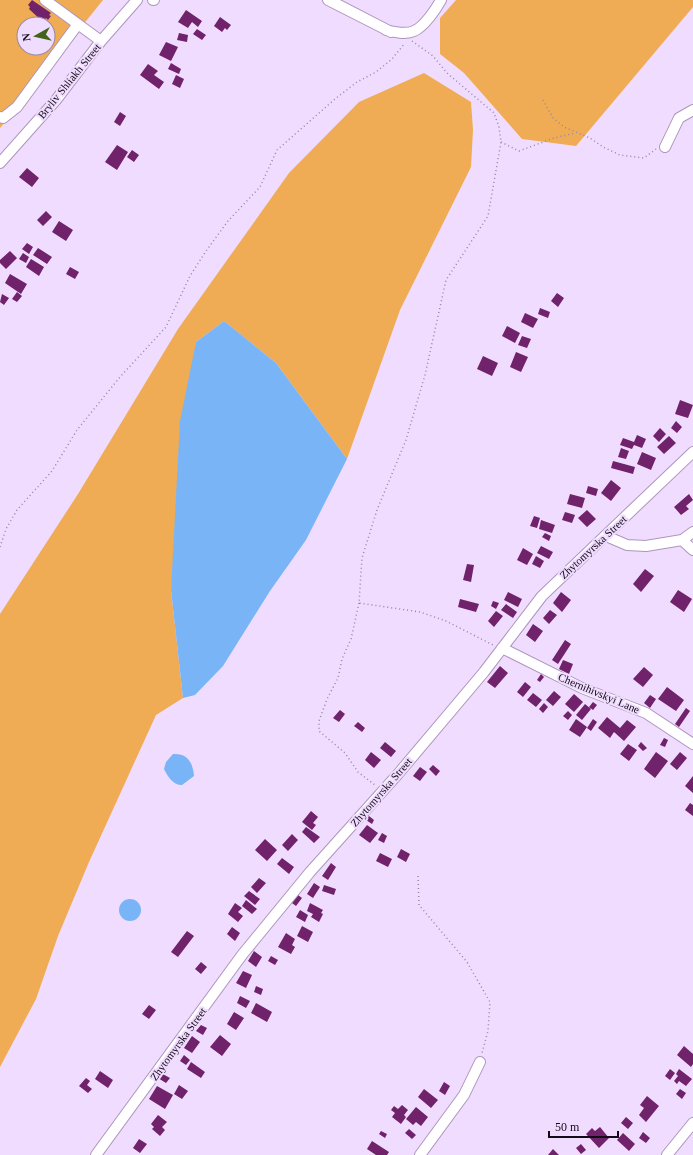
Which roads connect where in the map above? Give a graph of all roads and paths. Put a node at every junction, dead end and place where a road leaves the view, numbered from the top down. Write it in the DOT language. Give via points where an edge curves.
graph roads {
  1 [pos="45,0"];
  2 [pos="137,0"];
  3 [pos="323,0"];
  4 [pos="330,0"];
  5 [pos="441,0"];
  6 [pos="78,24"];
  7 [pos="394,32"];
  8 [pos="101,41"];
  9 [pos="543,100"];
  10 [pos="693,110"];
  11 [pos="0,117"];
  12 [pos="576,133"];
  13 [pos="501,142"];
  14 [pos="665,147"];
  15 [pos="0,163"];
  16 [pos="693,452"];
  17 [pos="693,532"];
  18 [pos="606,536"];
  19 [pos="682,540"];
  20 [pos="0,547"];
  21 [pos="693,550"];
  22 [pos="359,602"];
  23 [pos="502,648"];
  24 [pos="693,744"];
  25 [pos="384,790"];
  26 [pos="418,876"];
  27 [pos="480,1062"];
  28 [pos="693,1123"];
  29 [pos="96,1155"];
  30 [pos="420,1155"];
  31 [pos="668,1155"];
  1 -- 6 [label="street"];
  2 -- 8 [label="street, Bryliv Shliakh Street"];
  3 -- 7 [label="street" via="380,29"];
  4 -- 7 [label="street"];
  5 -- 7 [label="street" via="429,17 414,31"];
  6 -- 8 [label="street"];
  6 -- 11 [label="street" via="17,107 3,118"];
  8 -- 15 [label="street, Bryliv Shliakh Street" via="56,100"];
  9 -- 12 [label="path" via="553,118"];
  10 -- 14 [label="street" via="679,118"];
  12 -- 13 [label="path" via="519,151"];
  12 -- 14 [label="path" via="620,155 644,158 658,147"];
  13 -- 20 [label="path" via="494,113 447,73 433,56 408,39 392,60 346,90 277,150 260,187 228,221 190,276 166,327 120,377 77,430 52,471 17,510 6,529"];
  13 -- 22 [label="path" via="488,216 446,280 426,375 406,440 377,510 362,558"];
  16 -- 18 [label="street, Zhytomyrska Street"];
  17 -- 19 [label="street"];
  18 -- 19 [label="street" via="627,545 646,546"];
  18 -- 23 [label="street, Zhytomyrska Street" via="542,596"];
  19 -- 21 [label="street"];
  22 -- 23 [label="path" via="420,612 446,621 480,640"];
  22 -- 25 [label="path" via="351,639 342,659 338,678 319,721 319,731 345,753 358,772"];
  23 -- 24 [label="street, Chernihivskyi Lane" via="582,688 646,713"];
  23 -- 25 [label="street, Zhytomyrska Street"];
  25 -- 29 [label="street, Zhytomyrska Street" via="310,872 242,955"];
  26 -- 27 [label="path" via="419,904 467,962 490,1002 488,1031"];
  27 -- 30 [label="street" via="464,1094"];
  28 -- 31 [label="street"];
}
